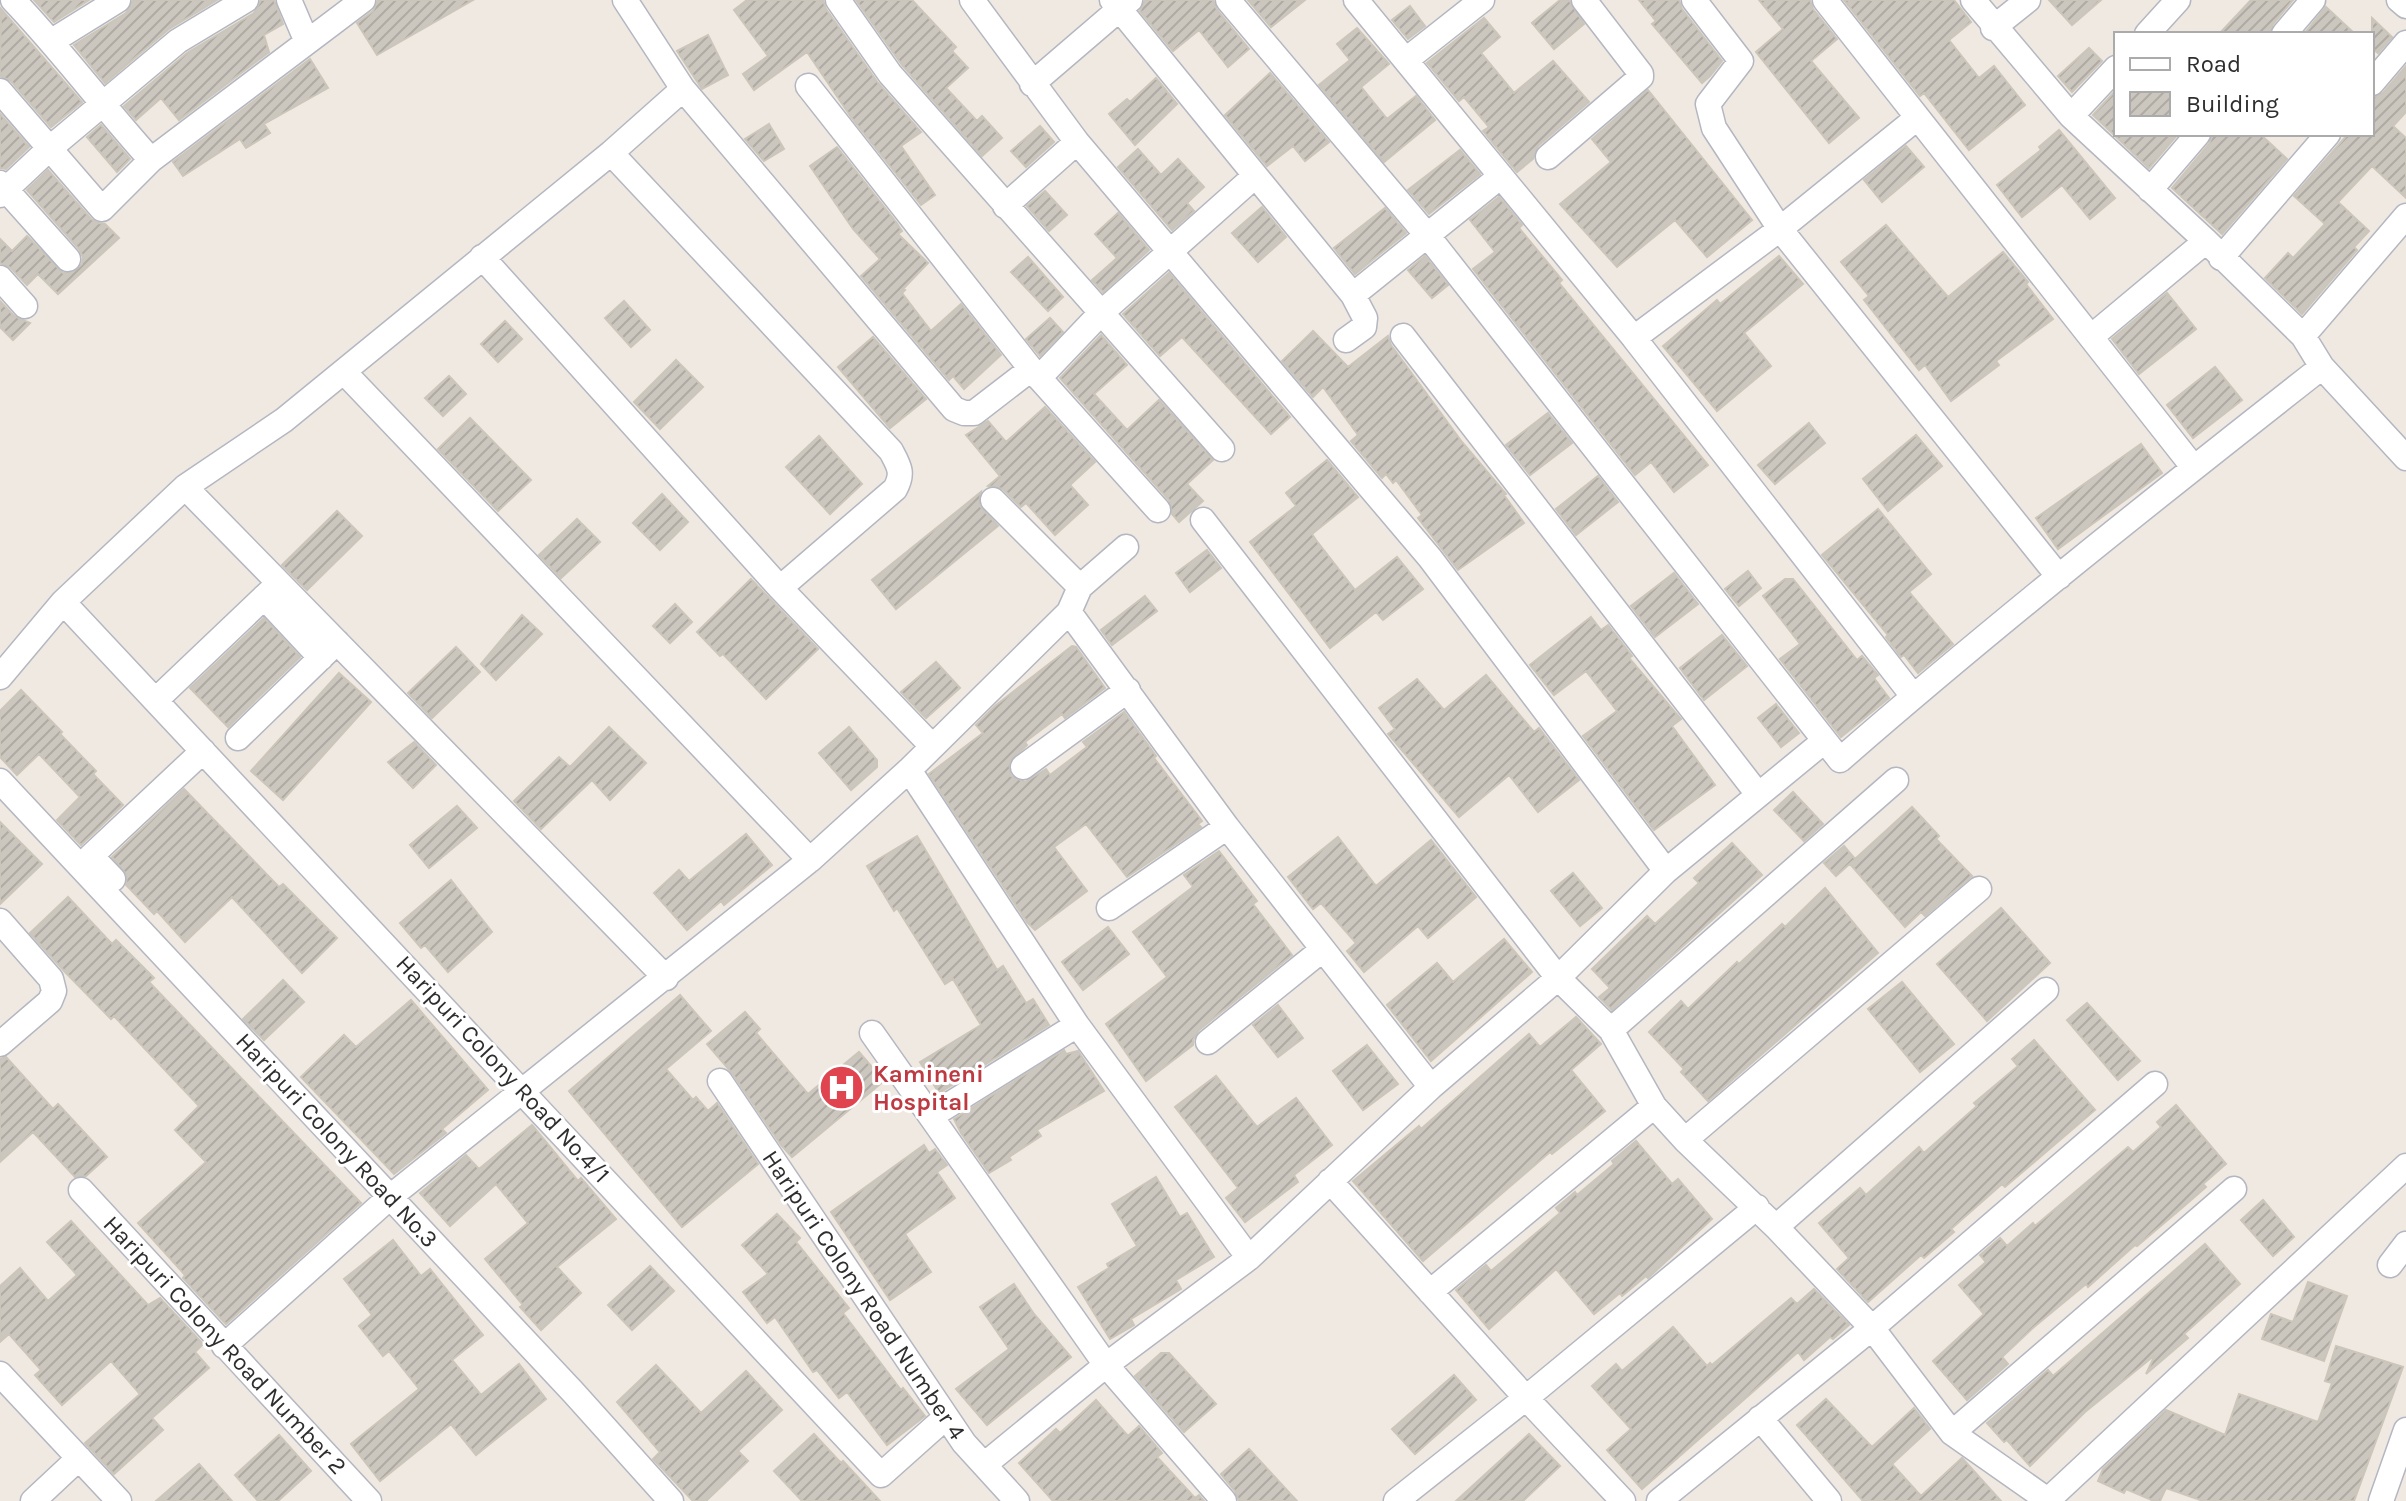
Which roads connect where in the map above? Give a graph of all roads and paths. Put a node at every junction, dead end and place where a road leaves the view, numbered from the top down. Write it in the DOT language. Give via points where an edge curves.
graph roads {
  1 [pos="13,0"];
  2 [pos="118,0"];
  3 [pos="246,0"];
  4 [pos="289,0"];
  5 [pos="363,0"];
  6 [pos="625,0"];
  7 [pos="838,0"];
  8 [pos="972,0"];
  9 [pos="1228,0"];
  10 [pos="1356,0"];
  11 [pos="1482,0"];
  12 [pos="1584,0"];
  13 [pos="1694,0"];
  14 [pos="1825,0"];
  15 [pos="1973,0"];
  16 [pos="2028,0"];
  17 [pos="2178,0"];
  18 [pos="2313,0"];
  19 [pos="2399,0"];
  20 [pos="1121,3"];
  21 [pos="2406,6"];
  22 [pos="1993,28"];
  23 [pos="2149,32"];
  24 [pos="2286,32"];
  25 [pos="52,41"];
  26 [pos="307,42"];
  27 [pos="2406,43"];
  28 [pos="1406,60"];
  29 [pos="2114,70"];
  30 [pos="2374,81"];
  31 [pos="1032,84"];
  32 [pos="808,86"];
  33 [pos="683,89"];
  34 [pos="0,91"];
  35 [pos="102,106"];
  36 [pos="2071,116"];
  37 [pos="1917,118"];
  38 [pos="2196,136"];
  39 [pos="2326,136"];
  40 [pos="1077,142"];
  41 [pos="49,149"];
  42 [pos="611,153"];
  43 [pos="1548,157"];
  44 [pos="151,160"];
  45 [pos="1255,176"];
  46 [pos="1501,176"];
  47 [pos="2,189"];
  48 [pos="2150,190"];
  49 [pos="1005,206"];
  50 [pos="2406,216"];
  51 [pos="1780,229"];
  52 [pos="1427,235"];
  53 [pos="2214,250"];
  54 [pos="1170,251"];
  55 [pos="482,257"];
  56 [pos="68,259"];
  57 [pos="0,278"];
  58 [pos="1353,295"];
  59 [pos="25,306"];
  60 [pos="1100,314"];
  61 [pos="1403,336"];
  62 [pos="2303,336"];
  63 [pos="2091,337"];
  64 [pos="1634,338"];
  65 [pos="1346,340"];
  66 [pos="2322,367"];
  67 [pos="344,372"];
  68 [pos="1035,374"];
  69 [pos="1222,449"];
  70 [pos="2406,458"];
  71 [pos="2194,468"];
  72 [pos="185,487"];
  73 [pos="993,500"];
  74 [pos="1158,510"];
  75 [pos="1203,520"];
  76 [pos="1126,547"];
  77 [pos="2059,577"];
  78 [pos="1080,587"];
  79 [pos="780,588"];
  80 [pos="271,590"];
  81 [pos="63,602"];
  82 [pos="1069,612"];
  83 [pos="329,650"];
  84 [pos="0,677"];
  85 [pos="1128,690"];
  86 [pos="1913,696"];
  87 [pos="156,700"];
  88 [pos="238,738"];
  89 [pos="1823,742"];
  90 [pos="931,745"];
  91 [pos="203,751"];
  92 [pos="1023,767"];
  93 [pos="909,770"];
  94 [pos="1896,780"];
  95 [pos="0,781"];
  96 [pos="1757,793"];
  97 [pos="1227,827"];
  98 [pos="810,860"];
  99 [pos="86,861"];
  100 [pos="1666,871"];
  101 [pos="1979,889"];
  102 [pos="1109,908"];
  103 [pos="145,912"];
  104 [pos="0,921"];
  105 [pos="1322,950"];
  106 [pos="666,978"];
  107 [pos="1558,978"];
  108 [pos="2046,990"];
  109 [pos="1077,1025"];
  110 [pos="1611,1030"];
  111 [pos="872,1033"];
  112 [pos="1208,1042"];
  113 [pos="0,1044"];
  114 [pos="720,1081"];
  115 [pos="2155,1084"];
  116 [pos="1431,1087"];
  117 [pos="522,1089"];
  118 [pos="1654,1106"];
  119 [pos="931,1116"];
  120 [pos="1685,1140"];
  121 [pos="2406,1166"];
  122 [pos="1330,1181"];
  123 [pos="2234,1189"];
  124 [pos="81,1190"];
  125 [pos="390,1197"];
  126 [pos="1757,1207"];
  127 [pos="1776,1227"];
  128 [pos="2406,1244"];
  129 [pos="1249,1258"];
  130 [pos="2390,1265"];
  131 [pos="1430,1292"];
  132 [pos="1872,1328"];
  133 [pos="224,1346"];
  134 [pos="1106,1365"];
  135 [pos="0,1374"];
  136 [pos="1526,1398"];
  137 [pos="946,1417"];
  138 [pos="1760,1418"];
  139 [pos="2406,1430"];
  140 [pos="1952,1433"];
  141 [pos="79,1458"];
  142 [pos="984,1465"];
  143 [pos="1409,1497"];
  144 [pos="33,1501"];
  145 [pos="119,1501"];
  146 [pos="369,1501"];
  147 [pos="671,1501"];
  148 [pos="1017,1501"];
  149 [pos="1224,1501"];
  150 [pos="1623,1501"];
  151 [pos="1659,1501"];
  152 [pos="1829,1501"];
  153 [pos="2048,1501"];
  154 [pos="2381,1501"];
  1 -- 25 [label="street"];
  2 -- 25 [label="street"];
  3 -- 35 [label="street" via="178,41"];
  4 -- 26 [label="street"];
  5 -- 26 [label="street"];
  6 -- 33 [label="street"];
  7 -- 49 [label="street" via="890,74"];
  8 -- 31 [label="street"];
  9 -- 52 [label="street"];
  10 -- 28 [label="street"];
  11 -- 28 [label="street"];
  12 -- 43 [label="street" via="1641,77"];
  13 -- 51 [label="street" via="1741,61 1708,104 1714,128"];
  14 -- 37 [label="street"];
  15 -- 22 [label="street"];
  16 -- 22 [label="street"];
  17 -- 23 [label="street"];
  18 -- 24 [label="street"];
  19 -- 21 [label="street"];
  20 -- 31 [label="street"];
  20 -- 45 [label="street"];
  22 -- 36 [label="street"];
  25 -- 35 [label="street"];
  26 -- 44 [label="street"];
  27 -- 30 [label="street"];
  28 -- 46 [label="street"];
  29 -- 36 [label="street"];
  31 -- 40 [label="street"];
  32 -- 68 [label="street"];
  33 -- 42 [label="street"];
  33 -- 68 [label="street" via="954,409 974,413"];
  34 -- 41 [label="street"];
  35 -- 41 [label="street"];
  35 -- 44 [label="street"];
  36 -- 48 [label="street"];
  37 -- 51 [label="street"];
  37 -- 63 [label="street"];
  38 -- 48 [label="street"];
  39 -- 53 [label="street"];
  40 -- 49 [label="street"];
  40 -- 54 [label="street"];
  41 -- 44 [label="street" via="102,209"];
  41 -- 47 [label="street"];
  42 -- 55 [label="street"];
  42 -- 79 [label="street" via="891,451 900,467 895,489"];
  45 -- 54 [label="street"];
  45 -- 58 [label="street"];
  46 -- 52 [label="street"];
  46 -- 64 [label="street"];
  47 -- 56 [label="street"];
  48 -- 53 [label="street"];
  49 -- 60 [label="street"];
  50 -- 62 [label="street"];
  51 -- 64 [label="street"];
  51 -- 77 [label="street"];
  52 -- 58 [label="street"];
  52 -- 89 [label="street"];
  53 -- 62 [label="street"];
  53 -- 63 [label="street"];
  54 -- 60 [label="street"];
  54 -- 100 [label="street" via="1430,558"];
  55 -- 67 [label="street"];
  55 -- 79 [label="street"];
  57 -- 59 [label="street"];
  58 -- 65 [label="street" via="1364,327"];
  60 -- 68 [label="street"];
  60 -- 69 [label="street"];
  61 -- 96 [label="street"];
  62 -- 66 [label="street"];
  63 -- 71 [label="street"];
  64 -- 86 [label="street"];
  66 -- 70 [label="street"];
  66 -- 71 [label="street"];
  67 -- 72 [label="street"];
  67 -- 98 [label="street"];
  68 -- 74 [label="street"];
  71 -- 77 [label="street"];
  72 -- 80 [label="street"];
  72 -- 81 [label="street"];
  73 -- 78 [label="street"];
  75 -- 107 [label="street"];
  76 -- 78 [label="street"];
  77 -- 86 [label="street"];
  78 -- 82 [label="street"];
  79 -- 90 [label="street"];
  80 -- 83 [label="street"];
  80 -- 87 [label="street"];
  81 -- 84 [label="street"];
  81 -- 87 [label="street, Haripuri Colony Road No.4/1"];
  82 -- 85 [label="street"];
  82 -- 90 [label="street"];
  83 -- 88 [label="street"];
  83 -- 106 [label="street"];
  85 -- 92 [label="street"];
  85 -- 97 [label="street"];
  86 -- 89 [label="street" via="1840,760"];
  87 -- 91 [label="street, Haripuri Colony Road No.4/1"];
  89 -- 96 [label="street"];
  90 -- 93 [label="street"];
  91 -- 99 [label="street"];
  91 -- 117 [label="street, Haripuri Colony Road No.4/1"];
  93 -- 98 [label="street"];
  93 -- 109 [label="street"];
  94 -- 110 [label="street"];
  95 -- 99 [label="street, Haripuri Colony Road No.3"];
  96 -- 100 [label="street"];
  97 -- 102 [label="street"];
  97 -- 105 [label="street"];
  98 -- 106 [label="street"];
  99 -- 103 [label="street"];
  99 -- 125 [label="street, Haripuri Colony Road No.3"];
  100 -- 107 [label="street"];
  101 -- 120 [label="street"];
  104 -- 113 [label="street" via="51,979 54,991 50,1001"];
  105 -- 112 [label="street"];
  105 -- 116 [label="street"];
  106 -- 117 [label="street"];
  107 -- 110 [label="street"];
  107 -- 116 [label="street"];
  108 -- 127 [label="street"];
  109 -- 119 [label="street"];
  109 -- 129 [label="street"];
  110 -- 118 [label="street"];
  111 -- 119 [label="street"];
  114 -- 137 [label="street, Haripuri Colony Road Number 4"];
  115 -- 132 [label="street"];
  116 -- 122 [label="street"];
  117 -- 125 [label="street"];
  117 -- 137 [label="street, Haripuri Colony Road No.4/1" via="881,1475"];
  118 -- 120 [label="street"];
  118 -- 131 [label="street"];
  119 -- 134 [label="street"];
  120 -- 126 [label="street"];
  121 -- 153 [label="street"];
  122 -- 129 [label="street"];
  122 -- 131 [label="street"];
  123 -- 140 [label="street"];
  124 -- 133 [label="street, Haripuri Colony Road Number 2"];
  125 -- 133 [label="street"];
  125 -- 147 [label="street, Haripuri Colony Road No.3"];
  126 -- 127 [label="street"];
  126 -- 136 [label="street"];
  127 -- 132 [label="street"];
  128 -- 130 [label="street"];
  129 -- 134 [label="street"];
  131 -- 136 [label="street"];
  132 -- 138 [label="street"];
  132 -- 140 [label="street"];
  133 -- 146 [label="street, Haripuri Colony Road Number 2"];
  134 -- 142 [label="street"];
  134 -- 149 [label="street"];
  135 -- 141 [label="street"];
  136 -- 143 [label="street"];
  136 -- 150 [label="street"];
  137 -- 142 [label="street, Haripuri Colony Road Number 4"];
  138 -- 151 [label="street"];
  138 -- 152 [label="street"];
  139 -- 154 [label="street"];
  140 -- 153 [label="street"];
  141 -- 144 [label="street"];
  141 -- 145 [label="street"];
  142 -- 148 [label="street, Haripuri Colony Road Number 4"];
}
